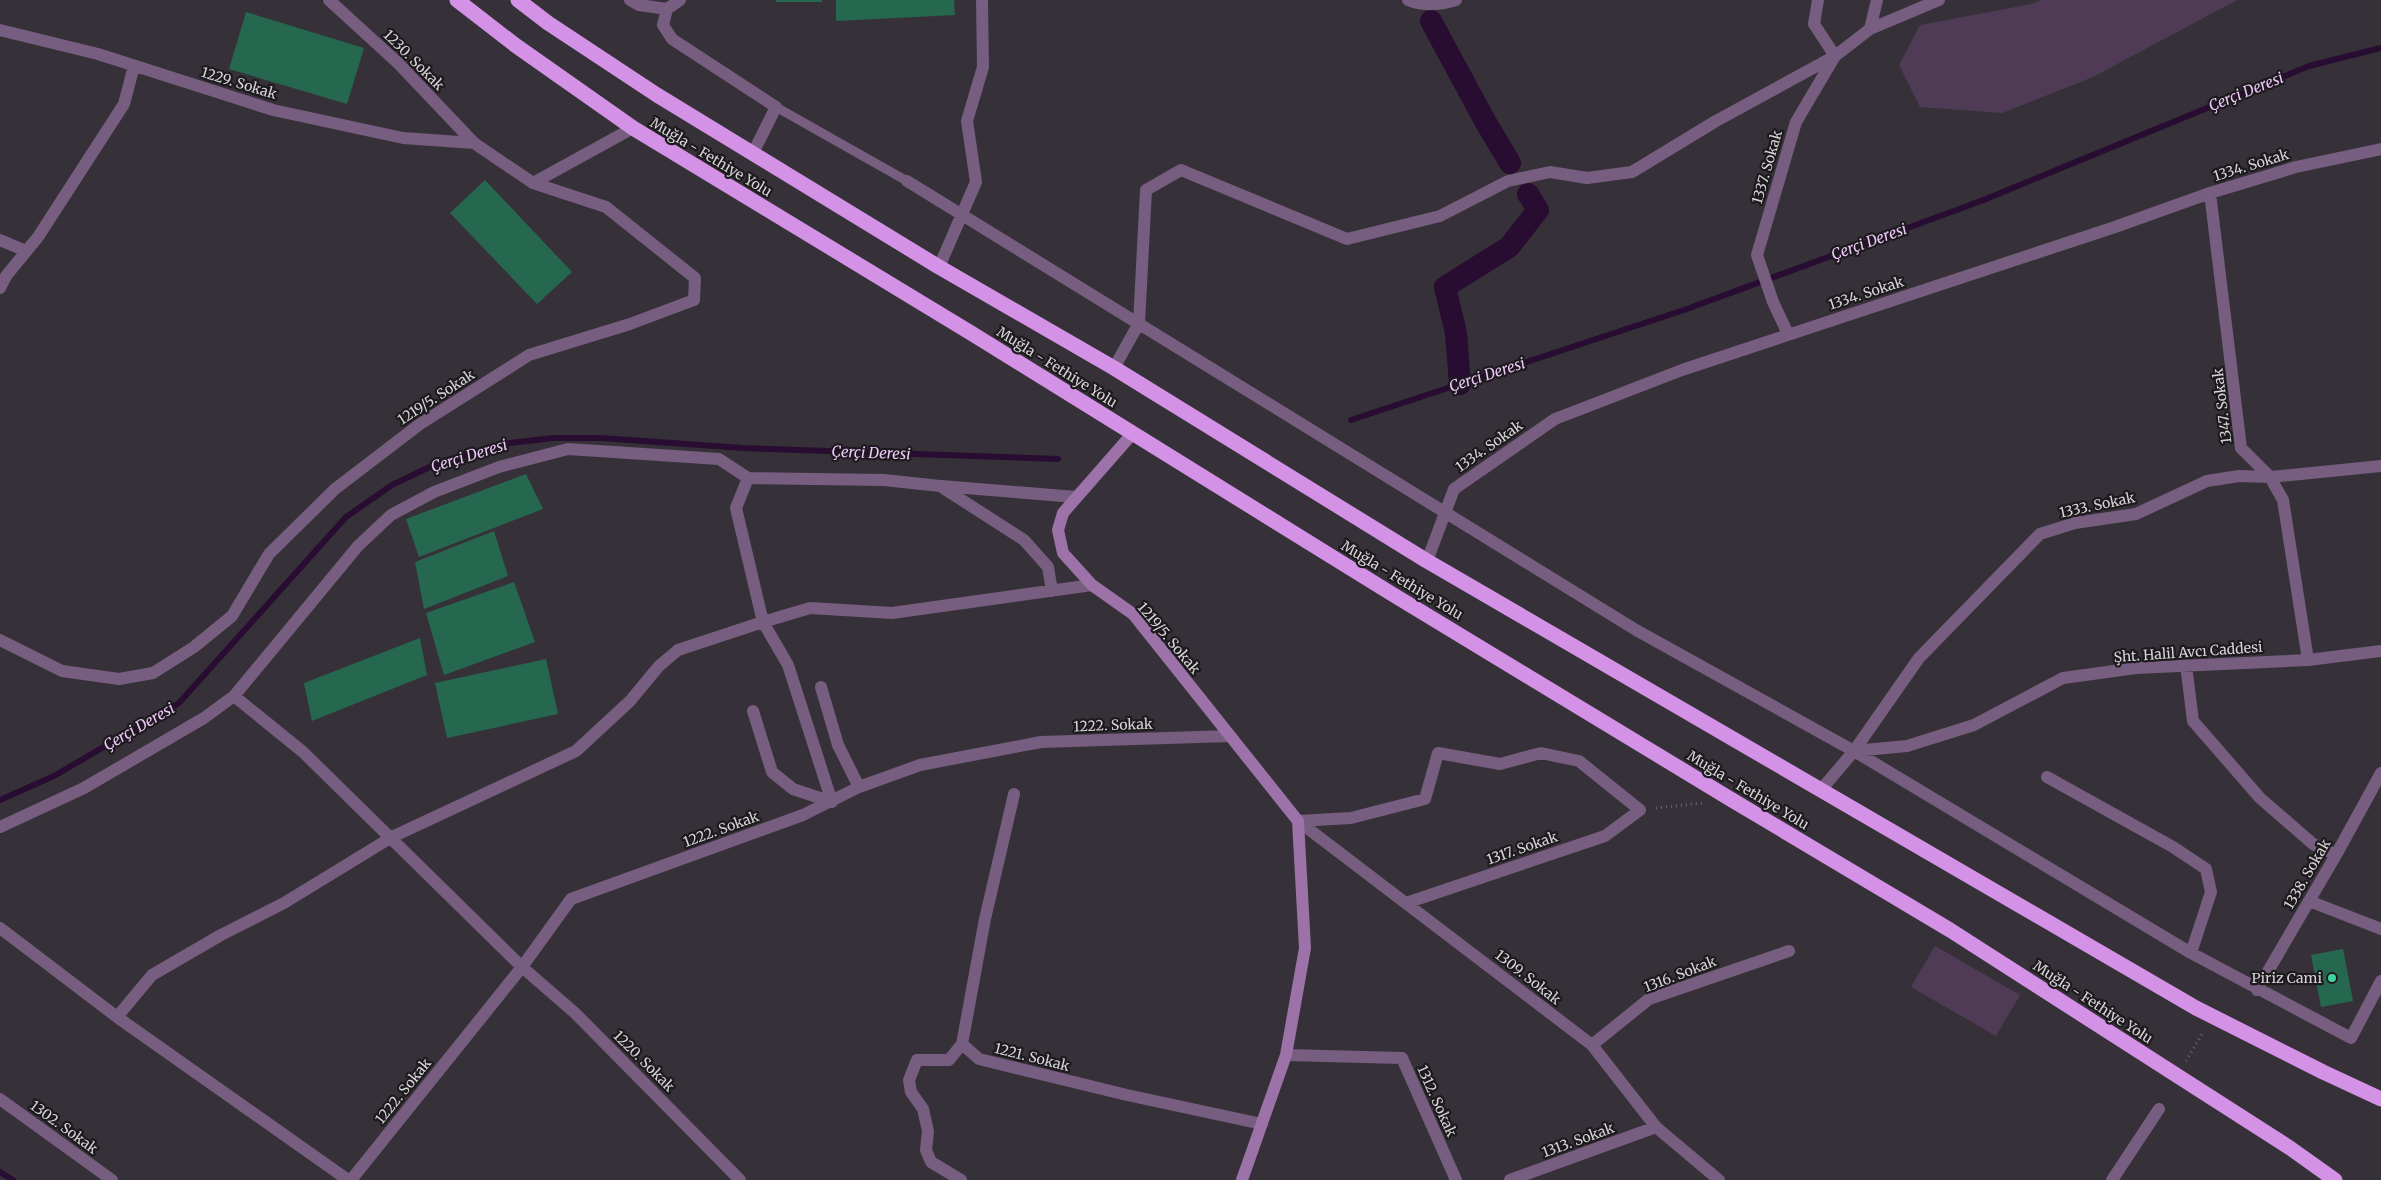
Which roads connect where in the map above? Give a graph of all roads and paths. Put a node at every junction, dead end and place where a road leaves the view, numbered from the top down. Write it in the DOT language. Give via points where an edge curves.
graph roads {
  1 [pos="329,0"];
  2 [pos="457,0"];
  3 [pos="518,0"];
  4 [pos="630,0"];
  5 [pos="680,0"];
  6 [pos="982,0"];
  7 [pos="1408,0"];
  8 [pos="1456,0"];
  9 [pos="1818,0"];
  10 [pos="1877,0"];
  11 [pos="1939,0"];
  12 [pos="667,9"];
  13 [pos="1870,29"];
  14 [pos="0,30"];
  15 [pos="1835,56"];
  16 [pos="134,66"];
  17 [pos="776,107"];
  18 [pos="633,128"];
  19 [pos="474,143"];
  20 [pos="2381,149"];
  21 [pos="753,153"];
  22 [pos="907,181"];
  23 [pos="532,183"];
  24 [pos="2210,193"];
  25 [pos="962,214"];
  26 [pos="0,240"];
  27 [pos="26,251"];
  28 [pos="939,267"];
  29 [pos="0,288"];
  30 [pos="1139,322"];
  31 [pos="1788,334"];
  32 [pos="1114,368"];
  33 [pos="1133,433"];
  34 [pos="2381,466"];
  35 [pos="2270,477"];
  36 [pos="748,478"];
  37 [pos="940,486"];
  38 [pos="1076,497"];
  39 [pos="1445,513"];
  40 [pos="1427,561"];
  41 [pos="1092,585"];
  42 [pos="1052,591"];
  43 [pos="763,622"];
  44 [pos="0,640"];
  45 [pos="2381,651"];
  46 [pos="2308,660"];
  47 [pos="2186,666"];
  48 [pos="821,687"];
  49 [pos="234,696"];
  50 [pos="753,711"];
  51 [pos="1230,736"];
  52 [pos="1854,751"];
  53 [pos="2381,773"];
  54 [pos="2047,777"];
  55 [pos="859,787"];
  56 [pos="1820,791"];
  57 [pos="1014,794"];
  58 [pos="1732,800"];
  59 [pos="832,802"];
  60 [pos="1640,810"];
  61 [pos="1298,821"];
  62 [pos="0,827"];
  63 [pos="392,837"];
  64 [pos="2336,855"];
  65 [pos="2309,901"];
  66 [pos="1406,902"];
  67 [pos="0,928"];
  68 [pos="2381,929"];
  69 [pos="1790,951"];
  70 [pos="2191,953"];
  71 [pos="522,967"];
  72 [pos="2381,981"];
  73 [pos="2256,990"];
  74 [pos="2212,1016"];
  75 [pos="117,1017"];
  76 [pos="962,1044"];
  77 [pos="1592,1045"];
  78 [pos="1286,1055"];
  79 [pos="2178,1076"];
  80 [pos="0,1099"];
  81 [pos="2381,1099"];
  82 [pos="2159,1109"];
  83 [pos="1262,1124"];
  84 [pos="1656,1127"];
  85 [pos="112,1180"];
  86 [pos="349,1180"];
  87 [pos="740,1180"];
  88 [pos="961,1180"];
  89 [pos="1242,1180"];
  90 [pos="1456,1180"];
  91 [pos="1510,1180"];
  92 [pos="1719,1180"];
  93 [pos="2112,1180"];
  94 [pos="2335,1180"];
  1 -- 19 [label="street, 1230. Sokak" via="398,63"];
  2 -- 18 [label="highway, Muğla - Fethiye Yolu"];
  3 -- 21 [label="highway, Muğla - Fethiye Yolu" via="657,94"];
  4 -- 12 [label="street" via="639,5"];
  5 -- 12 [label="street"];
  6 -- 25 [label="street" via="983,67 967,120 976,182"];
  7 -- 8 [label="street" via="1417,4"];
  9 -- 15 [label="street" via="1814,24"];
  10 -- 13 [label="street"];
  11 -- 13 [label="street, 1337. Sokak"];
  12 -- 17 [label="street" via="663,25 672,39"];
  13 -- 15 [label="street, 1337. Sokak"];
  14 -- 16 [label="street, 1229. Sokak"];
  15 -- 30 [label="street" via="1716,121 1632,172 1587,178 1550,172 1508,181 1440,216 1347,239 1181,170 1146,190"];
  15 -- 31 [label="street, 1337. Sokak" via="1796,122 1757,255"];
  16 -- 19 [label="street, 1229. Sokak" via="273,110 403,138"];
  16 -- 27 [label="street" via="124,104"];
  17 -- 21 [label="street"];
  17 -- 22 [label="lane"];
  18 -- 23 [label="street"];
  18 -- 33 [label="highway, Muğla - Fethiye Yolu"];
  19 -- 23 [label="street, 1219/5. Sokak"];
  20 -- 24 [label="street, 1334. Sokak" via="2296,167"];
  21 -- 28 [label="highway, Muğla - Fethiye Yolu"];
  22 -- 25 [label="street"];
  23 -- 44 [label="street, 1219/5. Sokak" via="606,207 695,278 694,300 630,324 529,355 420,424 335,489 270,554 232,616 194,647 153,673 120,679 62,672"];
  24 -- 31 [label="street, 1334. Sokak" via="2115,228"];
  24 -- 35 [label="street, 1347. Sokak" via="2241,448"];
  25 -- 28 [label="street"];
  25 -- 30 [label="street"];
  26 -- 27 [label="street"];
  27 -- 29 [label="street"];
  28 -- 32 [label="highway, Muğla - Fethiye Yolu"];
  30 -- 32 [label="street"];
  30 -- 39 [label="street"];
  31 -- 39 [label="street, 1334. Sokak" via="1682,370 1555,419 1454,489"];
  32 -- 40 [label="highway, Muğla - Fethiye Yolu"];
  33 -- 38 [label="street, 1219/5. Sokak"];
  33 -- 58 [label="highway, Muğla - Fethiye Yolu"];
  34 -- 35 [label="street, 1333. Sokak"];
  35 -- 46 [label="street, 1347. Sokak" via="2283,500"];
  35 -- 52 [label="street, 1333. Sokak" via="2239,476 2207,481 2136,514 2075,523 2040,534 1919,658"];
  36 -- 37 [label="street" via="884,480"];
  36 -- 43 [label="street" via="736,508"];
  36 -- 49 [label="street" via="719,459 568,449 499,467 434,492 391,515 358,546"];
  37 -- 38 [label="street"];
  37 -- 42 [label="street" via="1024,540 1048,567"];
  38 -- 41 [label="street, 1219/5. Sokak" via="1062,513 1058,530 1063,553"];
  39 -- 40 [label="street, 1334. Sokak"];
  39 -- 52 [label="street" via="1636,630"];
  40 -- 56 [label="highway, Muğla - Fethiye Yolu"];
  41 -- 42 [label="street"];
  41 -- 51 [label="street, 1219/5. Sokak" via="1133,614"];
  42 -- 43 [label="street" via="892,613 810,608"];
  43 -- 59 [label="street" via="788,665"];
  43 -- 63 [label="street" via="678,650 658,666 630,700 576,751"];
  45 -- 46 [label="street, Şht. Halil Avcı Caddesi"];
  46 -- 47 [label="street, Şht. Halil Avcı Caddesi"];
  47 -- 52 [label="street, Şht. Halil Avcı Caddesi" via="2136,668 2063,678 1974,725 1907,746"];
  47 -- 64 [label="street" via="2193,720 2260,798 2313,844"];
  48 -- 55 [label="street" via="838,745"];
  49 -- 62 [label="street" via="204,718 84,788"];
  49 -- 63 [label="street, 1220. Sokak" via="303,752"];
  50 -- 59 [label="street" via="772,772 793,789"];
  51 -- 55 [label="street, 1222. Sokak" via="1041,742 920,765"];
  51 -- 61 [label="street, 1219/5. Sokak"];
  52 -- 56 [label="street"];
  52 -- 70 [label="street"];
  53 -- 64 [label="street, 1338. Sokak"];
  54 -- 70 [label="street" via="2173,847 2206,869 2211,892"];
  55 -- 59 [label="street, 1222. Sokak"];
  56 -- 74 [label="highway, Muğla - Fethiye Yolu"];
  57 -- 76 [label="street" via="985,919"];
  58 -- 60 [label="path"];
  58 -- 79 [label="highway, Muğla - Fethiye Yolu" via="1950,930"];
  59 -- 71 [label="street, 1222. Sokak" via="571,899"];
  60 -- 61 [label="street" via="1579,761 1541,753 1500,764 1438,753 1425,799 1351,818"];
  60 -- 66 [label="street, 1317. Sokak" via="1605,836"];
  61 -- 66 [label="street, 1309. Sokak"];
  61 -- 78 [label="street" via="1305,948"];
  63 -- 71 [label="street, 1220. Sokak"];
  63 -- 75 [label="street" via="284,903 152,975"];
  64 -- 65 [label="street, 1338. Sokak"];
  65 -- 68 [label="street"];
  65 -- 73 [label="street, 1338. Sokak"];
  66 -- 77 [label="street, 1309. Sokak"];
  67 -- 75 [label="street"];
  69 -- 77 [label="street, 1316. Sokak" via="1648,999"];
  70 -- 73 [label="street"];
  71 -- 86 [label="street, 1222. Sokak"];
  71 -- 87 [label="street, 1220. Sokak" via="575,1013"];
  72 -- 73 [label="street" via="2351,1038"];
  74 -- 79 [label="path"];
  74 -- 81 [label="highway, Muğla - Fethiye Yolu"];
  75 -- 86 [label="street"];
  76 -- 83 [label="street, 1221. Sokak" via="979,1059"];
  76 -- 88 [label="street" via="949,1060 917,1060 909,1080 911,1092 923,1110 928,1131 926,1150 932,1162"];
  77 -- 84 [label="street, 1309. Sokak"];
  78 -- 83 [label="street"];
  78 -- 90 [label="street, 1312. Sokak" via="1402,1058"];
  79 -- 94 [label="highway, Muğla - Fethiye Yolu"];
  80 -- 85 [label="street, 1302. Sokak"];
  82 -- 93 [label="street"];
  83 -- 89 [label="street"];
  84 -- 91 [label="street, 1313. Sokak"];
  84 -- 92 [label="street, 1309. Sokak"];
}
